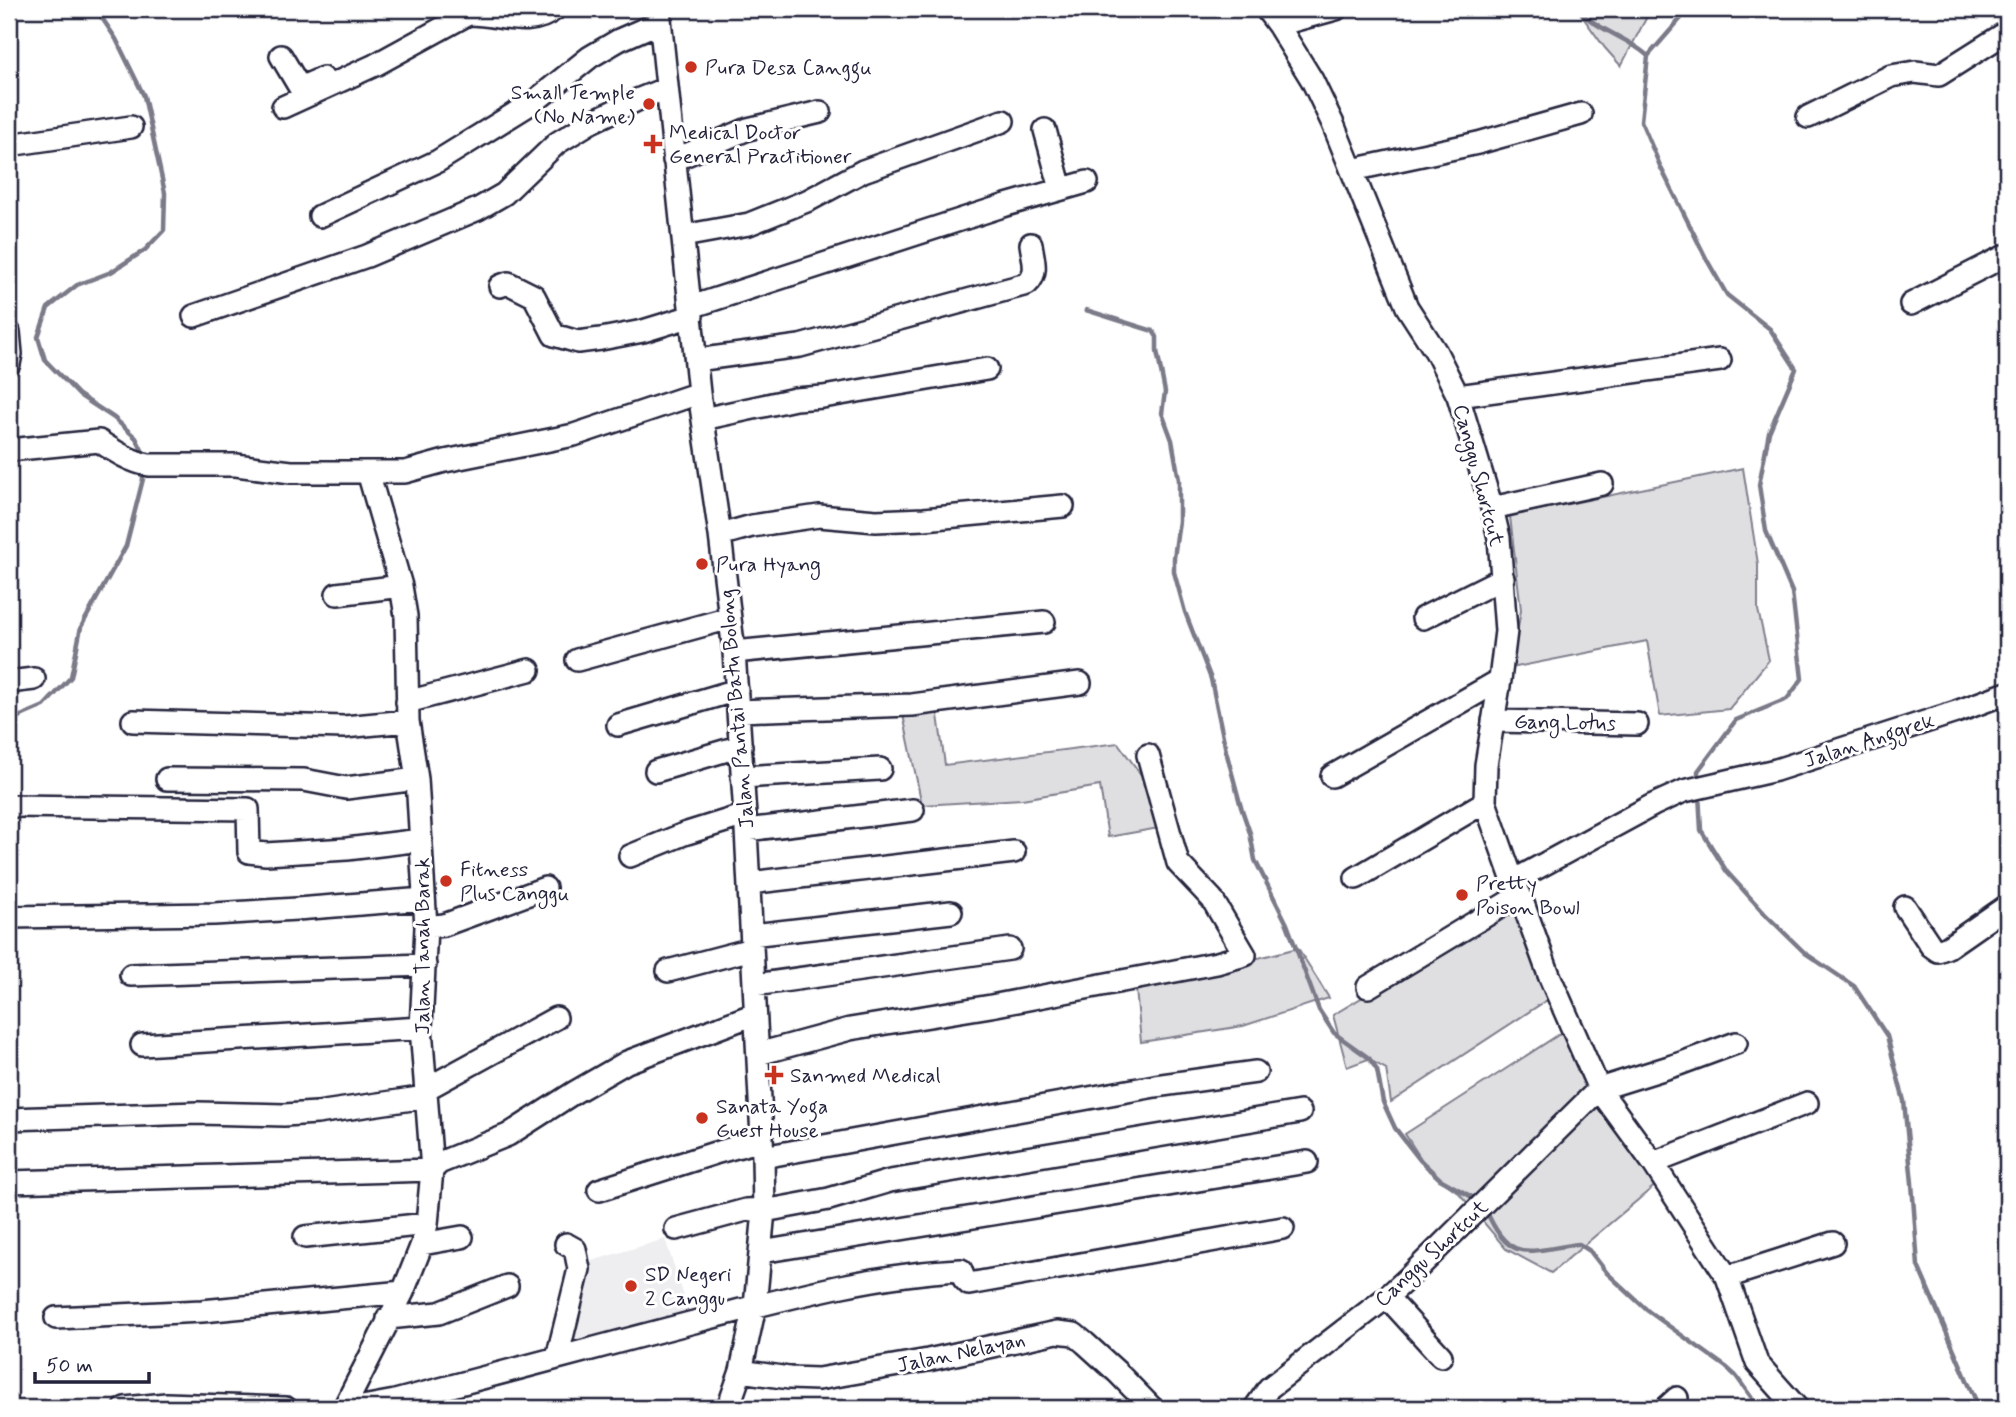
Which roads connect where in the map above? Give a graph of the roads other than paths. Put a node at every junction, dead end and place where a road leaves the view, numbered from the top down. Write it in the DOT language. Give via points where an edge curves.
graph roads {
  1 [pos="450,9"];
  2 [pos="555,9"];
  3 [pos="1336,9"];
  4 [pos="659,15"];
  5 [pos="1272,17"];
  6 [pos="2007,32"];
  7 [pos="281,56"];
  8 [pos="667,89"];
  9 [pos="284,107"];
  10 [pos="820,112"];
  11 [pos="1581,114"];
  12 [pos="1808,117"];
  13 [pos="1003,121"];
  14 [pos="131,127"];
  15 [pos="1045,130"];
  16 [pos="9,145"];
  17 [pos="674,160"];
  18 [pos="1352,170"];
  19 [pos="1087,182"];
  20 [pos="1060,190"];
  21 [pos="320,216"];
  22 [pos="683,236"];
  23 [pos="1031,244"];
  24 [pos="2007,255"];
  25 [pos="500,286"];
  26 [pos="1911,304"];
  27 [pos="691,312"];
  28 [pos="194,316"];
  29 [pos="9,332"];
  30 [pos="696,360"];
  31 [pos="1720,360"];
  32 [pos="9,364"];
  33 [pos="987,369"];
  34 [pos="699,393"];
  35 [pos="1458,396"];
  36 [pos="703,419"];
  37 [pos="9,450"];
  38 [pos="368,472"];
  39 [pos="1601,484"];
  40 [pos="1063,506"];
  41 [pos="1492,508"];
  42 [pos="720,535"];
  43 [pos="1503,578"];
  44 [pos="401,586"];
  45 [pos="337,594"];
  46 [pos="730,618"];
  47 [pos="1423,618"];
  48 [pos="1044,622"];
  49 [pos="734,652"];
  50 [pos="577,660"];
  51 [pos="528,670"];
  52 [pos="34,680"];
  53 [pos="1500,680"];
  54 [pos="9,682"];
  55 [pos="1080,683"];
  56 [pos="2007,693"];
  57 [pos="738,700"];
  58 [pos="407,711"];
  59 [pos="1493,721"];
  60 [pos="133,722"];
  61 [pos="1637,724"];
  62 [pos="618,725"];
  63 [pos="741,746"];
  64 [pos="1148,755"];
  65 [pos="880,769"];
  66 [pos="656,771"];
  67 [pos="1332,776"];
  68 [pos="742,777"];
  69 [pos="167,779"];
  70 [pos="417,779"];
  71 [pos="1485,802"];
  72 [pos="12,806"];
  73 [pos="913,810"];
  74 [pos="746,822"];
  75 [pos="421,840"];
  76 [pos="1014,852"];
  77 [pos="630,856"];
  78 [pos="1356,878"];
  79 [pos="749,883"];
  80 [pos="545,888"];
  81 [pos="1517,888"];
  82 [pos="424,899"];
  83 [pos="2007,906"];
  84 [pos="1905,907"];
  85 [pos="951,912"];
  86 [pos="9,916"];
  87 [pos="426,927"];
  88 [pos="752,942"];
  89 [pos="1010,950"];
  90 [pos="425,965"];
  91 [pos="668,971"];
  92 [pos="131,975"];
  93 [pos="754,985"];
  94 [pos="1368,987"];
  95 [pos="755,1014"];
  96 [pos="556,1017"];
  97 [pos="421,1028"];
  98 [pos="1736,1043"];
  99 [pos="142,1045"];
  100 [pos="758,1054"];
  101 [pos="1256,1072"];
  102 [pos="1599,1089"];
  103 [pos="426,1093"];
  104 [pos="1807,1103"];
  105 [pos="1300,1112"];
  106 [pos="9,1119"];
  107 [pos="1777,1128"];
  108 [pos="763,1148"];
  109 [pos="1307,1162"];
  110 [pos="1656,1167"];
  111 [pos="432,1170"];
  112 [pos="9,1182"];
  113 [pos="599,1189"];
  114 [pos="764,1210"];
  115 [pos="1283,1228"];
  116 [pos="676,1229"];
  117 [pos="424,1234"];
  118 [pos="305,1237"];
  119 [pos="462,1237"];
  120 [pos="1833,1243"];
  121 [pos="566,1244"];
  122 [pos="761,1252"];
  123 [pos="1727,1277"];
  124 [pos="506,1286"];
  125 [pos="403,1292"];
  126 [pos="1387,1297"];
  127 [pos="755,1307"];
  128 [pos="56,1318"];
  129 [pos="388,1318"];
  130 [pos="1441,1356"];
  131 [pos="557,1358"];
  132 [pos="741,1371"];
  133 [pos="125,1408"];
  134 [pos="286,1408"];
  135 [pos="344,1408"];
  136 [pos="357,1408"];
  137 [pos="728,1408"];
  138 [pos="1152,1408"];
  139 [pos="1255,1408"];
  140 [pos="1797,1408"];
  1 -- 7 [label="street" via="396,43 302,88"];
  2 -- 9 [label="street" via="514,21 468,14"];
  3 -- 5 [label="street"];
  4 -- 8 [label="street, Jalan Pantai Batu Bolong"];
  4 -- 21 [label="street" via="438,161"];
  5 -- 18 [label="street, Canggu Shortcut" via="1312,80"];
  6 -- 12 [label="street" via="1939,75 1891,76"];
  8 -- 17 [label="street, Jalan Pantai Batu Bolong"];
  8 -- 28 [label="street" via="591,122 557,143 504,194 478,209 366,256"];
  10 -- 17 [label="street" via="748,129"];
  11 -- 18 [label="street" via="1478,143"];
  13 -- 22 [label="street" via="863,171 809,200 749,224"];
  14 -- 16 [label="street"];
  15 -- 20 [label="street"];
  17 -- 22 [label="street, Jalan Pantai Batu Bolong"];
  18 -- 35 [label="street, Canggu Shortcut" via="1407,307"];
  19 -- 20 [label="street"];
  20 -- 27 [label="street"];
  22 -- 27 [label="street, Jalan Pantai Batu Bolong"];
  23 -- 30 [label="street" via="1035,272 1027,285 800,346"];
  24 -- 26 [label="street"];
  25 -- 27 [label="street" via="508,283 534,296 554,335 578,342 643,331"];
  27 -- 30 [label="street, Jalan Pantai Batu Bolong"];
  29 -- 32 [label="street"];
  30 -- 34 [label="street, Jalan Pantai Batu Bolong"];
  31 -- 35 [label="street"];
  33 -- 36 [label="street" via="795,399"];
  34 -- 36 [label="street, Jalan Pantai Batu Bolong"];
  34 -- 38 [label="street" via="574,435 405,472"];
  35 -- 41 [label="street, Canggu Shortcut"];
  36 -- 42 [label="street, Jalan Pantai Batu Bolong"];
  37 -- 38 [label="street" via="99,441 143,464"];
  38 -- 44 [label="street, Jalan Tanah Barak"];
  39 -- 41 [label="street"];
  40 -- 42 [label="street" via="924,519 820,516"];
  41 -- 43 [label="street, Canggu Shortcut"];
  42 -- 46 [label="street, Jalan Pantai Batu Bolong"];
  43 -- 47 [label="street"];
  43 -- 53 [label="street, Canggu Shortcut" via="1506,631"];
  44 -- 45 [label="street"];
  44 -- 58 [label="street, Jalan Tanah Barak" via="406,616"];
  46 -- 49 [label="street, Jalan Pantai Batu Bolong"];
  46 -- 50 [label="street"];
  48 -- 49 [label="street"];
  49 -- 57 [label="street, Jalan Pantai Batu Bolong"];
  51 -- 58 [label="street"];
  52 -- 54 [label="street"];
  53 -- 59 [label="street, Canggu Shortcut"];
  53 -- 67 [label="street"];
  55 -- 57 [label="street" via="912,705"];
  56 -- 81 [label="street, Jalan Anggrek" via="1776,770 1684,791"];
  57 -- 62 [label="street"];
  57 -- 63 [label="street, Jalan Pantai Batu Bolong"];
  58 -- 60 [label="street" via="344,727"];
  58 -- 70 [label="street, Jalan Tanah Barak"];
  59 -- 61 [label="street, Gang Lotus"];
  59 -- 71 [label="street, Canggu Shortcut"];
  63 -- 66 [label="street"];
  63 -- 68 [label="street, Jalan Pantai Batu Bolong"];
  64 -- 100 [label="street" via="1178,863 1212,899 1245,956 850,1029"];
  65 -- 68 [label="street"];
  68 -- 74 [label="street, Jalan Pantai Batu Bolong"];
  69 -- 70 [label="street" via="304,780 345,788"];
  70 -- 75 [label="street, Jalan Tanah Barak"];
  71 -- 78 [label="street"];
  71 -- 81 [label="street, Canggu Shortcut"];
  72 -- 75 [label="street" via="248,809 248,852 266,854"];
  73 -- 74 [label="street"];
  74 -- 77 [label="street" via="684,834"];
  74 -- 79 [label="street, Jalan Pantai Batu Bolong"];
  75 -- 82 [label="street, Jalan Tanah Barak"];
  76 -- 79 [label="street"];
  79 -- 88 [label="street, Jalan Pantai Batu Bolong"];
  80 -- 87 [label="street" via="444,925"];
  81 -- 94 [label="street, Jalan Anggrek"];
  81 -- 102 [label="street, Canggu Shortcut"];
  82 -- 86 [label="street" via="214,914"];
  82 -- 87 [label="street, Jalan Tanah Barak"];
  83 -- 84 [label="street" via="1938,951"];
  85 -- 88 [label="street"];
  87 -- 90 [label="street, Jalan Tanah Barak"];
  88 -- 91 [label="street"];
  88 -- 93 [label="street, Jalan Pantai Batu Bolong"];
  89 -- 93 [label="street"];
  90 -- 92 [label="street"];
  90 -- 97 [label="street, Jalan Tanah Barak"];
  93 -- 95 [label="street, Jalan Pantai Batu Bolong"];
  95 -- 100 [label="street, Jalan Pantai Batu Bolong"];
  95 -- 111 [label="street" via="627,1062 508,1135"];
  96 -- 103 [label="street"];
  97 -- 99 [label="street"];
  97 -- 103 [label="street, Jalan Tanah Barak"];
  98 -- 102 [label="street"];
  100 -- 108 [label="street, Jalan Pantai Batu Bolong"];
  101 -- 108 [label="street"];
  102 -- 110 [label="street, Canggu Shortcut"];
  102 -- 126 [label="street, Canggu Shortcut"];
  103 -- 106 [label="street" via="285,1115 198,1112"];
  103 -- 111 [label="street, Jalan Tanah Barak"];
  104 -- 110 [label="street"];
  105 -- 114 [label="street" via="903,1179"];
  107 -- 110 [label="street"];
  108 -- 113 [label="street" via="715,1153"];
  108 -- 114 [label="street, Jalan Pantai Batu Bolong"];
  109 -- 122 [label="street"];
  110 -- 123 [label="street, Canggu Shortcut"];
  111 -- 112 [label="street"];
  111 -- 117 [label="street, Jalan Tanah Barak"];
  114 -- 116 [label="street" via="746,1210"];
  114 -- 122 [label="street, Jalan Pantai Batu Bolong"];
  115 -- 127 [label="street" via="969,1283 961,1270 934,1271"];
  117 -- 118 [label="street"];
  117 -- 119 [label="street"];
  117 -- 125 [label="street, Jalan Tanah Barak"];
  120 -- 123 [label="street"];
  121 -- 131 [label="street" via="575,1249 579,1269"];
  122 -- 127 [label="street, Jalan Pantai Batu Bolong"];
  123 -- 140 [label="street, Canggu Shortcut" via="1757,1363"];
  124 -- 129 [label="street" via="439,1313"];
  125 -- 128 [label="street" via="202,1311"];
  125 -- 129 [label="street, Jalan Tanah Barak"];
  126 -- 130 [label="street"];
  126 -- 139 [label="street, Canggu Shortcut" via="1269,1388"];
  127 -- 131 [label="street"];
  127 -- 132 [label="street, Jalan Pantai Batu Bolong"];
  129 -- 135 [label="street, Jalan Tanah Barak"];
  131 -- 136 [label="street"];
  132 -- 137 [label="street, Jalan Pantai Batu Bolong"];
  132 -- 138 [label="street, Jalan Nelayan" via="818,1378 1057,1332 1073,1334 1085,1343"];
  133 -- 134 [label="street" via="166,1404"];
}
